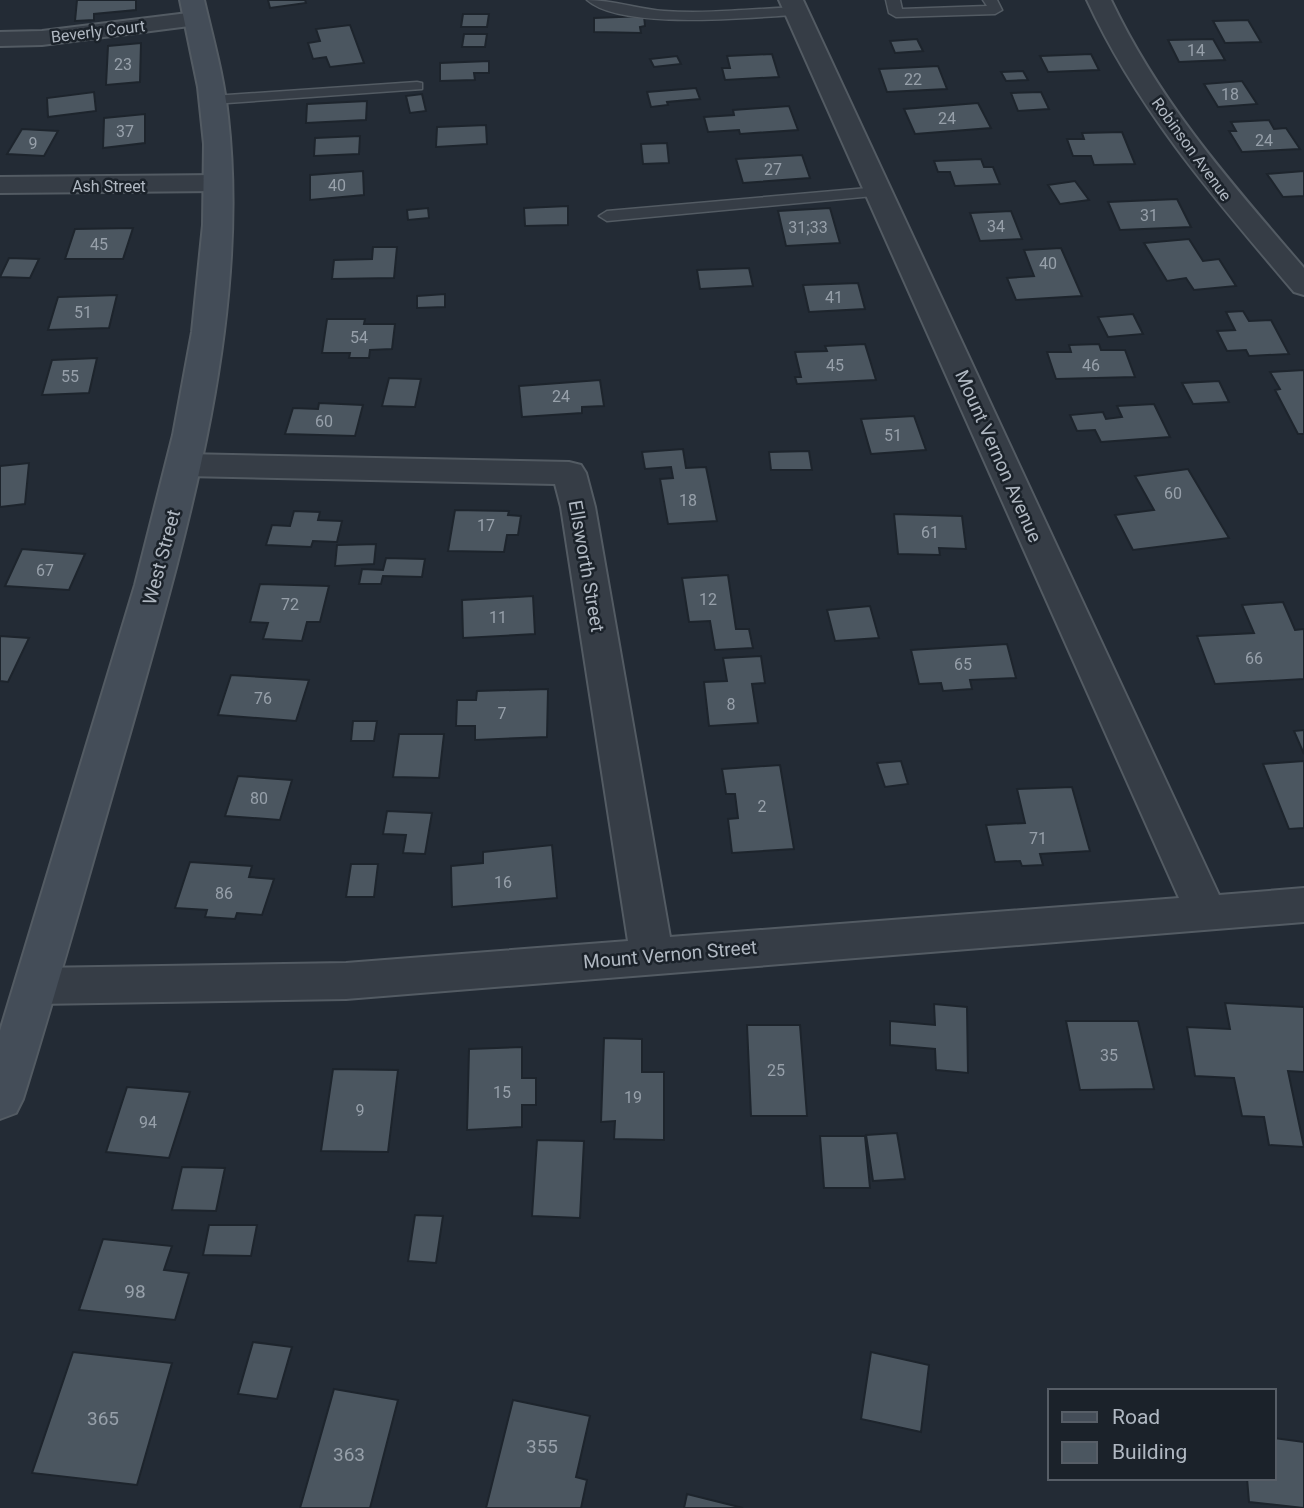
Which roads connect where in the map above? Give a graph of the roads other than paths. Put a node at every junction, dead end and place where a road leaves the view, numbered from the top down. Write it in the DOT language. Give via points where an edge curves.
graph roads {
  1 [pos="594,0"];
  2 [pos="893,0"];
  3 [pos="990,0"];
  4 [pos="1099,0"];
  5 [pos="793,5"];
  6 [pos="194,10"];
  7 [pos="0,39"];
  8 [pos="417,86"];
  9 [pos="213,100"];
  10 [pos="218,183"];
  11 [pos="0,185"];
  12 [pos="879,192"];
  13 [pos="607,216"];
  14 [pos="1304,286"];
  15 [pos="185,465"];
  16 [pos="1304,905"];
  17 [pos="1207,913"];
  18 [pos="652,956"];
  19 [pos="36,986"];
  20 [pos="0,1099"];
  1 -- 5 [label="lane" via="649,13 688,15"];
  2 -- 3 [label="lane" via="896,13 995,10"];
  4 -- 14 [label="street, Robinson Avenue" via="1128,58 1189,149"];
  5 -- 12 [label="street, Mount Vernon Avenue"];
  6 -- 7 [label="street, Beverly Court" via="43,38"];
  6 -- 9 [label="street, West Street"];
  8 -- 9 [label="lane"];
  9 -- 10 [label="street, West Street"];
  10 -- 11 [label="street, Ash Street"];
  10 -- 15 [label="street, West Street" via="210,306"];
  12 -- 13 [label="lane"];
  12 -- 17 [label="street, Mount Vernon Avenue"];
  15 -- 18 [label="street, Ellsworth Street" via="569,472"];
  15 -- 19 [label="street, West Street"];
  16 -- 17 [label="street, Mount Vernon Street"];
  17 -- 18 [label="street, Mount Vernon Street"];
  18 -- 19 [label="street, Mount Vernon Street" via="304,983"];
  19 -- 20 [label="street, West Street"];
}
